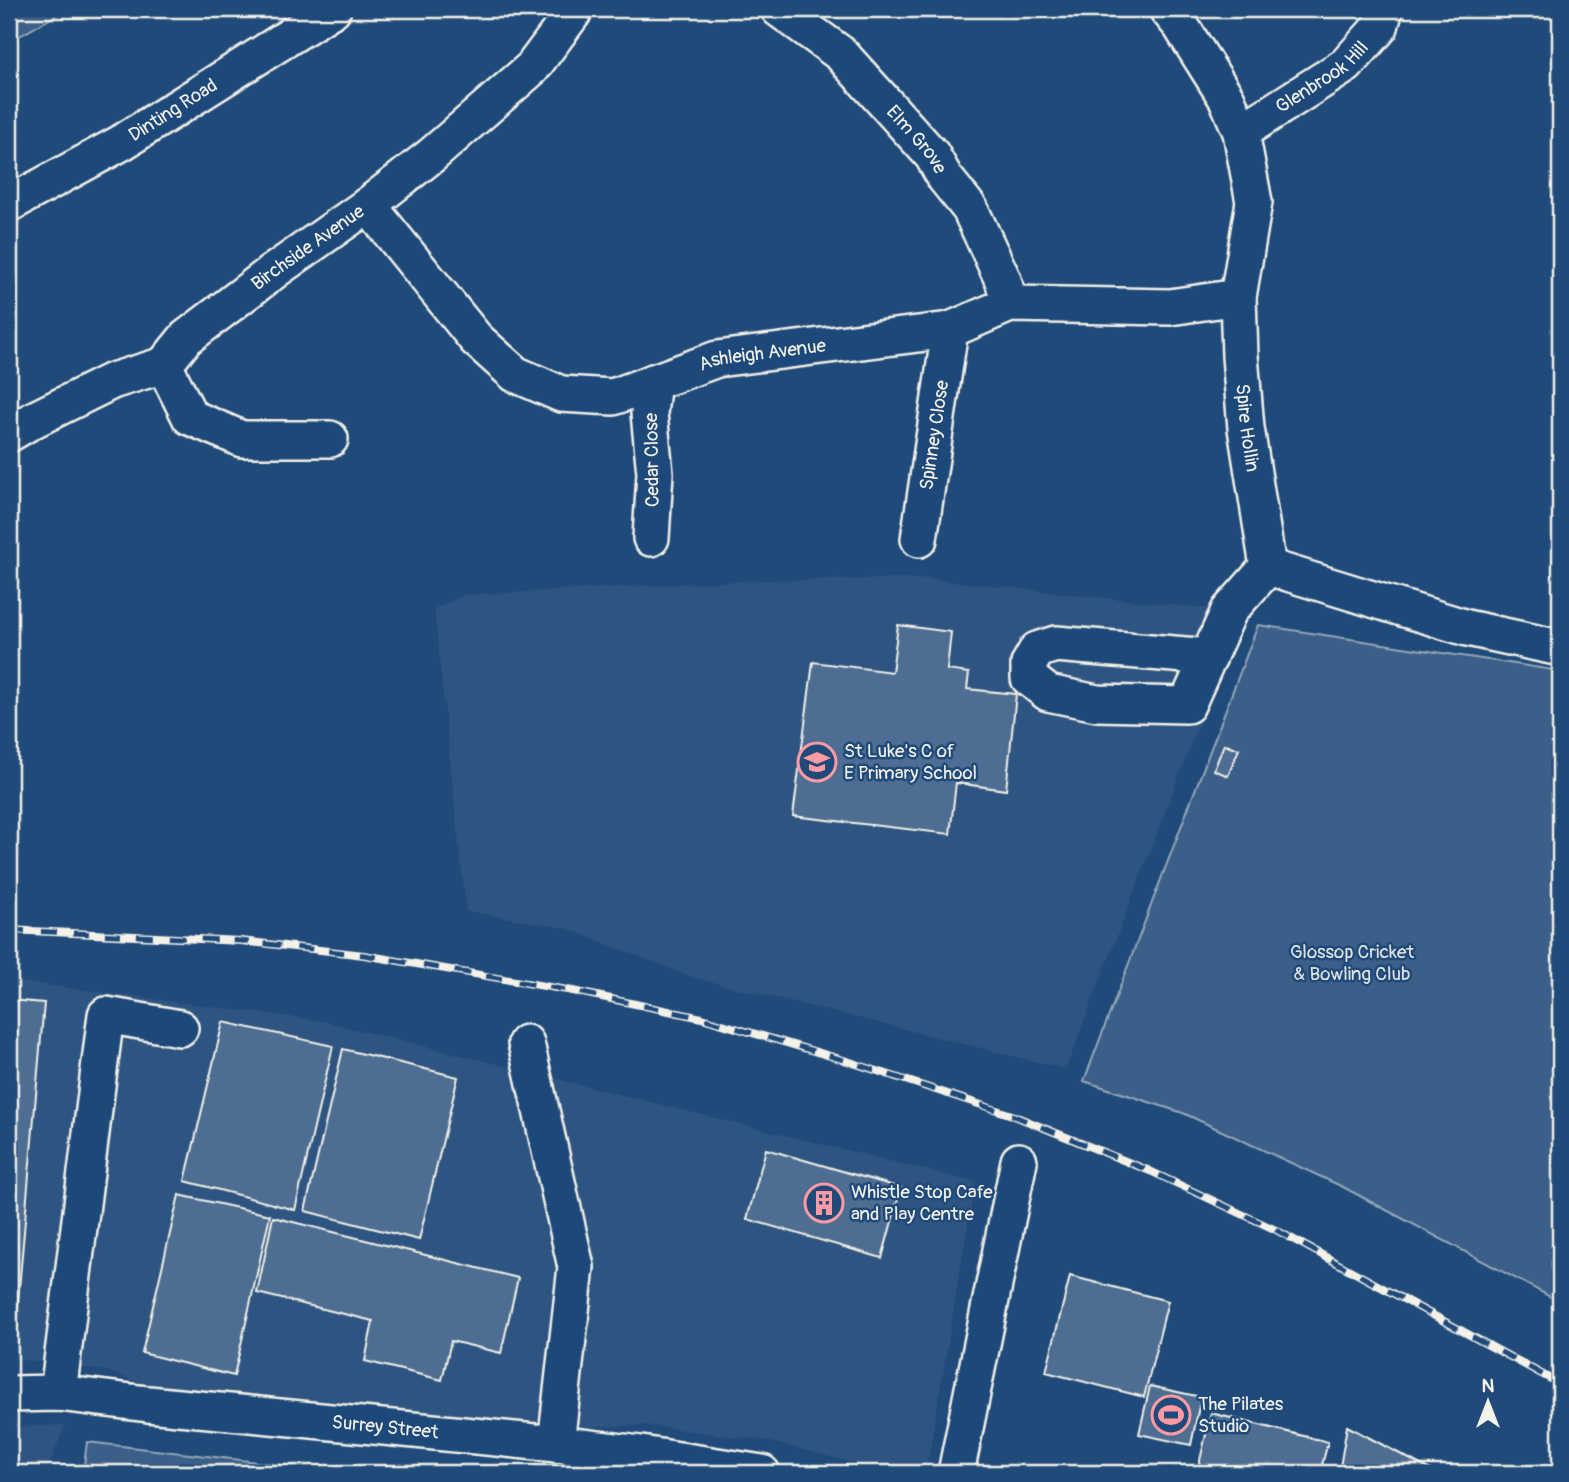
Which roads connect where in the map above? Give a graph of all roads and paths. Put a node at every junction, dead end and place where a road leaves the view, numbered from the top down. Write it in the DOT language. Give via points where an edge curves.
graph roads {
  1 [pos="333,9"];
  2 [pos="779,9"];
  3 [pos="1167,9"];
  4 [pos="1385,9"];
  5 [pos="573,13"];
  6 [pos="1241,132"];
  7 [pos="9,204"];
  8 [pos="368,205"];
  9 [pos="1238,298"];
  10 [pos="1010,304"];
  11 [pos="950,330"];
  12 [pos="164,365"];
  13 [pos="653,382"];
  14 [pos="9,434"];
  15 [pos="330,439"];
  16 [pos="651,538"];
  17 [pos="919,539"];
  18 [pos="1268,567"];
  19 [pos="1560,648"];
  20 [pos="1209,657"];
  21 [pos="180,1028"];
  22 [pos="526,1043"];
  23 [pos="1018,1161"];
  24 [pos="58,1393"];
  25 [pos="9,1394"];
  26 [pos="556,1444"];
  27 [pos="762,1473"];
  28 [pos="957,1473"];
  1 -- 7 [label="street, Dinting Road" via="121,143"];
  2 -- 10 [label="street, Elm Grove" via="841,54 932,155 970,209"];
  3 -- 6 [label="street, Spire Hollin" via="1227,99"];
  4 -- 6 [label="street, Glenbrook Hill" via="1380,27 1346,65"];
  5 -- 8 [label="street, Birchside Avenue" via="532,68"];
  6 -- 9 [label="street, Spire Hollin" via="1254,202"];
  8 -- 12 [label="street, Birchside Avenue" via="186,338"];
  8 -- 13 [label="street, Ashleigh Avenue" via="476,339 515,374 561,394 613,397"];
  9 -- 10 [label="street, Ashleigh Avenue" via="1170,307"];
  9 -- 18 [label="street, Spire Hollin" via="1246,428"];
  10 -- 11 [label="street, Ashleigh Avenue"];
  11 -- 13 [label="street, Ashleigh Avenue" via="717,359"];
  11 -- 17 [label="street, Spinney Close"];
  12 -- 14 [label="street" via="112,381"];
  12 -- 15 [label="street" via="190,416 242,439"];
  13 -- 16 [label="street, Cedar Close" via="649,413 655,473"];
  18 -- 19 [label="street" via="1467,628"];
  18 -- 20 [label="street" via="1229,611"];
  21 -- 24 [label="street" via="106,1015"];
  22 -- 26 [label="street" via="576,1267"];
  23 -- 28 [label="street"];
  24 -- 25 [label="street, Surrey Street"];
  24 -- 26 [label="street, Surrey Street"];
  26 -- 27 [label="street, Surrey Street"];
}
